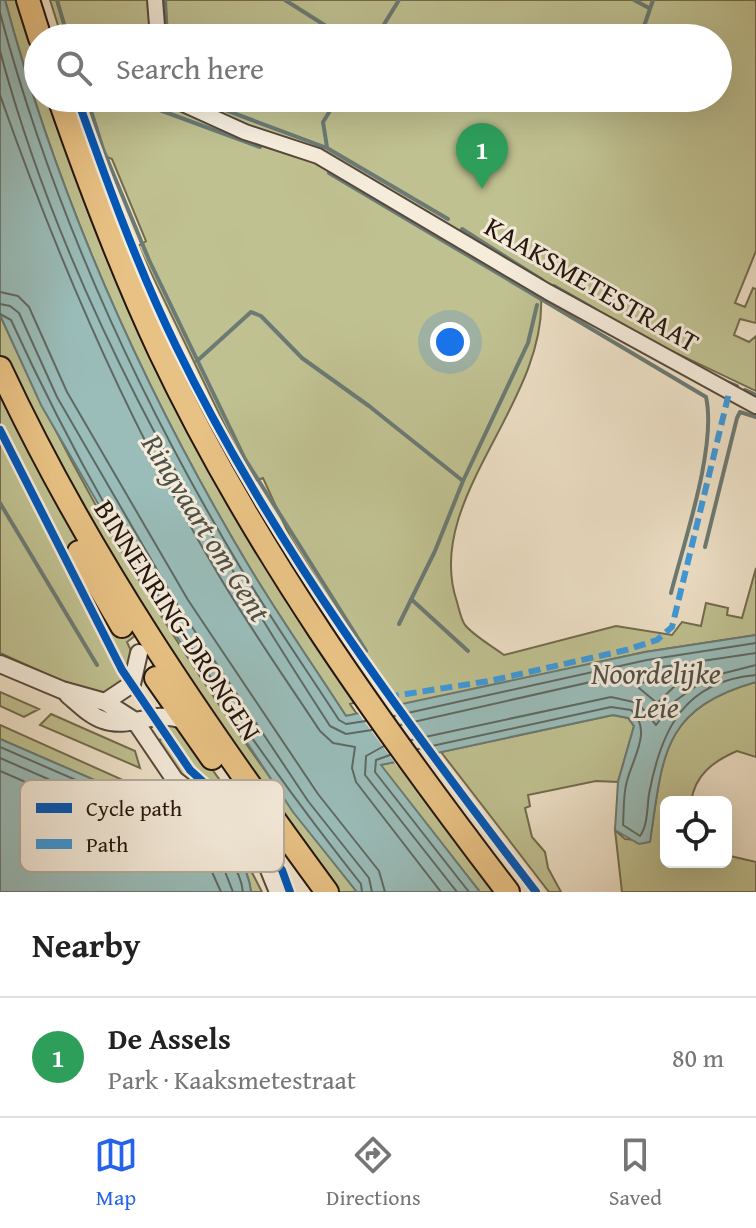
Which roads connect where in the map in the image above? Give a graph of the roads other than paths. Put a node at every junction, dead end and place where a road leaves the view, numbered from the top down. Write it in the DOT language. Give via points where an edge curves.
graph roads {
  1 [pos="28,0"];
  2 [pos="155,0"];
  3 [pos="36,24"];
  4 [pos="157,24"];
  5 [pos="64,112"];
  6 [pos="201,112"];
  7 [pos="0,368"];
  8 [pos="756,406"];
  9 [pos="53,474"];
  10 [pos="139,653"];
  11 [pos="0,664"];
  12 [pos="62,690"];
  13 [pos="105,702"];
  14 [pos="183,720"];
  15 [pos="135,721"];
  16 [pos="418,772"];
  17 [pos="175,780"];
  18 [pos="227,780"];
  19 [pos="247,780"];
  20 [pos="284,832"];
  21 [pos="284,858"];
  22 [pos="270,872"];
  23 [pos="278,892"];
  24 [pos="309,892"];
  25 [pos="327,892"];
  26 [pos="508,892"];
  27 [pos="525,892"];
  1 -- 3 [label="highway"];
  2 -- 4 [label="street"];
  5 -- 16 [label="highway" via="109,237 186,404 267,549"];
  6 -- 8 [label="street, KAAKSMETESTRAAT" via="318,156"];
  7 -- 9 [label="highway, BINNENRING-DRONGEN"];
  9 -- 10 [label="highway" via="49,490"];
  9 -- 19 [label="highway, BINNENRING-DRONGEN" via="174,679"];
  10 -- 13 [label="street" via="132,684"];
  10 -- 14 [label="highway"];
  11 -- 12 [label="street"];
  12 -- 13 [label="street"];
  12 -- 15 [label="street" via="106,721"];
  13 -- 15 [label="street"];
  14 -- 15 [label="street" via="163,715"];
  14 -- 18 [label="highway"];
  15 -- 17 [label="street"];
  16 -- 26 [label="highway"];
  16 -- 27 [label="highway" via="445,789"];
  20 -- 25 [label="highway, BINNENRING-DRONGEN"];
  21 -- 24 [label="highway"];
  22 -- 23 [label="street"];
}
